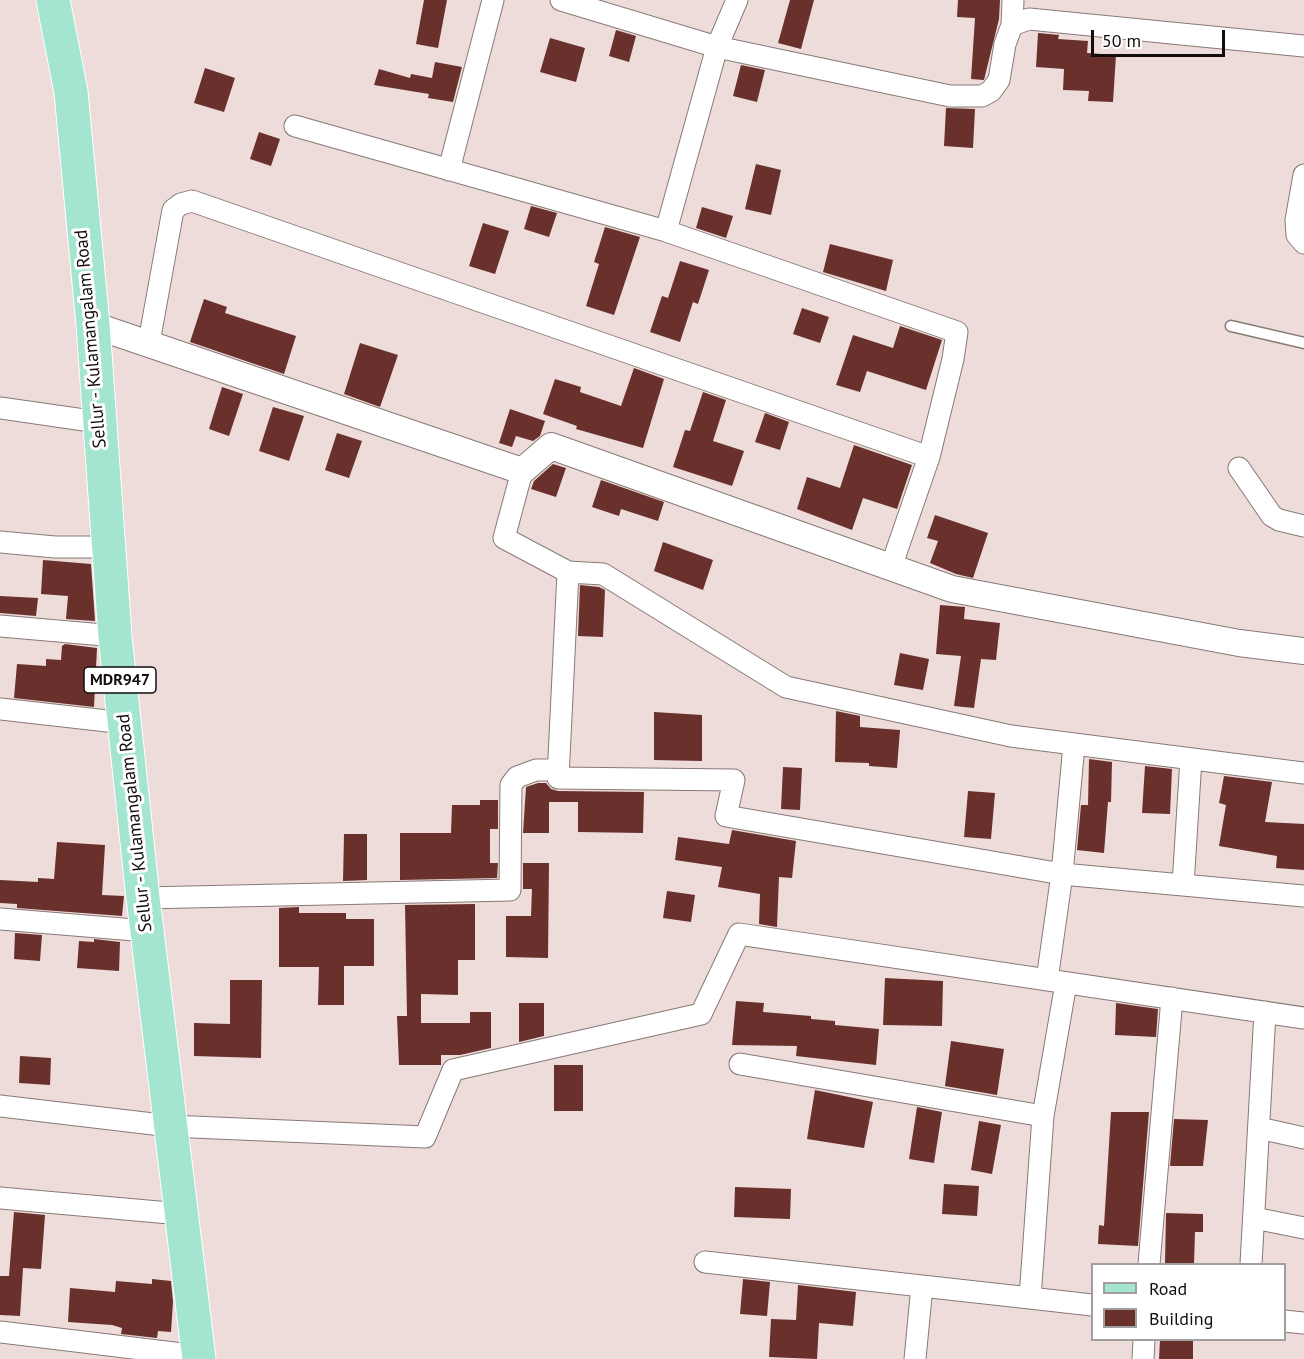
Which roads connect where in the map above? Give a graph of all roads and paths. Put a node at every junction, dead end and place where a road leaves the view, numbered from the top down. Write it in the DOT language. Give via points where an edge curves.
graph roads {
  1 [pos="53,0"];
  2 [pos="493,0"];
  3 [pos="561,0"];
  4 [pos="737,0"];
  5 [pos="1013,0"];
  6 [pos="1012,25"];
  7 [pos="1304,46"];
  8 [pos="717,47"];
  9 [pos="295,126"];
  10 [pos="449,170"];
  11 [pos="1304,176"];
  12 [pos="666,231"];
  13 [pos="1304,243"];
  14 [pos="93,325"];
  15 [pos="1231,326"];
  16 [pos="149,342"];
  17 [pos="1304,343"];
  18 [pos="0,408"];
  19 [pos="98,422"];
  20 [pos="929,457"];
  21 [pos="1239,468"];
  22 [pos="522,471"];
  23 [pos="1304,525"];
  24 [pos="0,542"];
  25 [pos="109,548"];
  26 [pos="891,567"];
  27 [pos="568,572"];
  28 [pos="0,626"];
  29 [pos="115,636"];
  30 [pos="1304,651"];
  31 [pos="0,709"];
  32 [pos="124,723"];
  33 [pos="1074,745"];
  34 [pos="1191,759"];
  35 [pos="558,770"];
  36 [pos="1304,773"];
  37 [pos="1062,874"];
  38 [pos="1183,885"];
  39 [pos="1304,896"];
  40 [pos="143,898"];
  41 [pos="0,919"];
  42 [pos="147,931"];
  43 [pos="1057,981"];
  44 [pos="1172,998"];
  45 [pos="1265,1012"];
  46 [pos="1304,1018"];
  47 [pos="740,1064"];
  48 [pos="0,1106"];
  49 [pos="1043,1116"];
  50 [pos="170,1126"];
  51 [pos="1259,1128"];
  52 [pos="1304,1138"];
  53 [pos="0,1198"];
  54 [pos="181,1214"];
  55 [pos="1254,1218"];
  56 [pos="1304,1228"];
  57 [pos="705,1262"];
  58 [pos="1149,1263"];
  59 [pos="1251,1263"];
  60 [pos="922,1286"];
  61 [pos="1030,1298"];
  62 [pos="1091,1305"];
  63 [pos="1286,1321"];
  64 [pos="1304,1323"];
  65 [pos="0,1332"];
  66 [pos="1143,1341"];
  67 [pos="199,1358"];
  68 [pos="915,1359"];
  69 [pos="1143,1359"];
  1 -- 14 [label="main road, Sellur - Kulamangalam Road / MDR947" via="71,92"];
  2 -- 10 [label="street"];
  3 -- 8 [label="street"];
  4 -- 8 [label="street"];
  5 -- 6 [label="street"];
  6 -- 7 [label="street" via="1029,19"];
  6 -- 8 [label="street" via="999,80 982,96 950,96"];
  8 -- 12 [label="street"];
  9 -- 10 [label="street"];
  10 -- 12 [label="street"];
  11 -- 13 [label="street" via="1296,220 1297,235"];
  12 -- 20 [label="street" via="957,332"];
  14 -- 16 [label="street"];
  14 -- 19 [label="main road, Sellur - Kulamangalam Road / MDR947"];
  15 -- 17 [label="lane"];
  16 -- 20 [label="street" via="173,210 192,201"];
  16 -- 22 [label="street"];
  18 -- 19 [label="street"];
  19 -- 25 [label="main road, Sellur - Kulamangalam Road / MDR947"];
  20 -- 26 [label="street"];
  21 -- 23 [label="street" via="1272,516"];
  22 -- 26 [label="street" via="551,446"];
  22 -- 27 [label="street" via="504,538"];
  24 -- 25 [label="street"];
  25 -- 29 [label="main road, Sellur - Kulamangalam Road / MDR947"];
  26 -- 30 [label="street" via="952,589 1239,643"];
  27 -- 33 [label="street" via="603,574 786,687 1011,736"];
  27 -- 35 [label="street"];
  28 -- 29 [label="street"];
  29 -- 32 [label="main road, Sellur - Kulamangalam Road / MDR947"];
  31 -- 32 [label="street"];
  32 -- 40 [label="main road, Sellur - Kulamangalam Road / MDR947"];
  33 -- 34 [label="street"];
  33 -- 37 [label="street"];
  34 -- 36 [label="street"];
  34 -- 38 [label="street"];
  35 -- 37 [label="street" via="558,778 734,780 726,816"];
  35 -- 40 [label="street" via="536,770 516,777 511,785 510,890"];
  37 -- 38 [label="street"];
  37 -- 43 [label="street"];
  38 -- 39 [label="street"];
  40 -- 42 [label="main road, Sellur - Kulamangalam Road / MDR947"];
  41 -- 42 [label="street"];
  42 -- 50 [label="main road, Sellur - Kulamangalam Road / MDR947"];
  43 -- 44 [label="street"];
  43 -- 49 [label="street"];
  43 -- 50 [label="street" via="739,934 701,1014 453,1070 425,1137"];
  44 -- 45 [label="street"];
  44 -- 58 [label="street"];
  45 -- 46 [label="street"];
  45 -- 51 [label="street"];
  47 -- 49 [label="street"];
  48 -- 50 [label="street"];
  49 -- 61 [label="street"];
  50 -- 54 [label="main road, Sellur - Kulamangalam Road / MDR947"];
  51 -- 52 [label="street"];
  51 -- 55 [label="street"];
  53 -- 54 [label="street"];
  54 -- 67 [label="main road, Sellur - Kulamangalam Road / MDR947"];
  55 -- 56 [label="street"];
  55 -- 59 [label="street"];
  57 -- 60 [label="street"];
  60 -- 61 [label="street"];
  60 -- 68 [label="street"];
  61 -- 62 [label="street"];
  63 -- 64 [label="street"];
  65 -- 67 [label="street"];
  66 -- 69 [label="street"];
}
